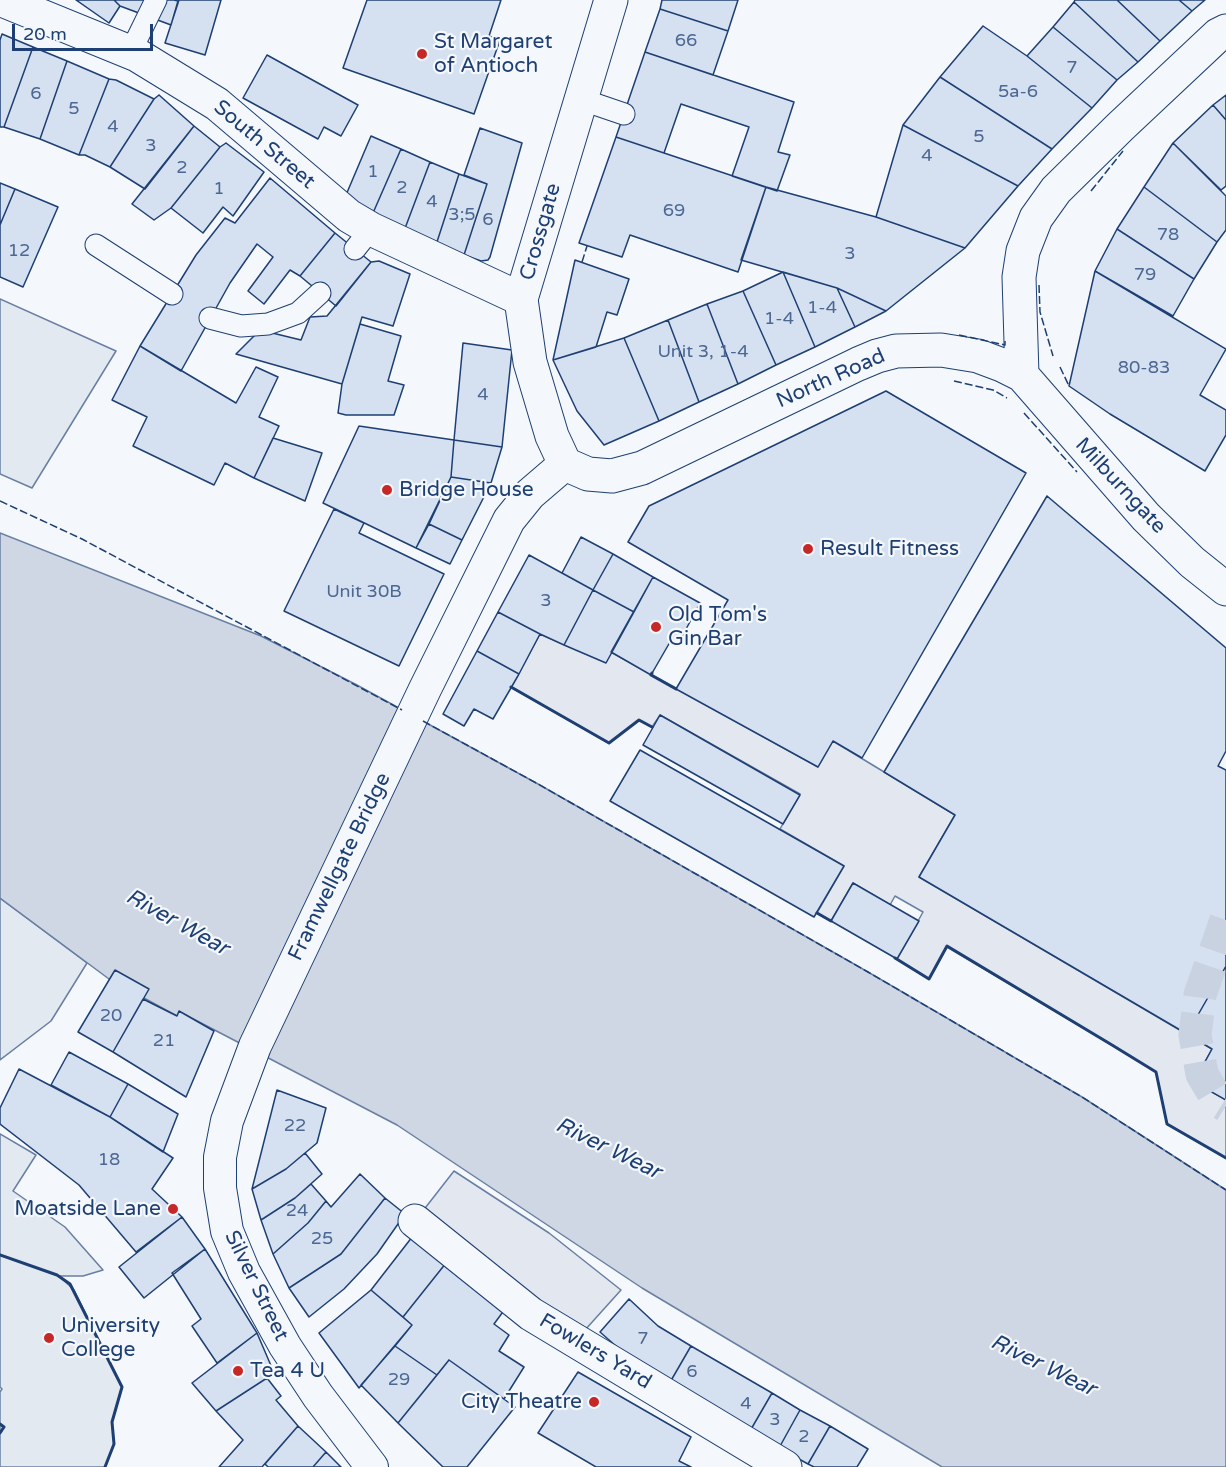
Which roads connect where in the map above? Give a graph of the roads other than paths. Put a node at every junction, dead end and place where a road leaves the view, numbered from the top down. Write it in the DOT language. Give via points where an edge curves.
graph roads {
  1 [pos="2,0"];
  2 [pos="156,0"];
  3 [pos="610,0"];
  4 [pos="1226,31"];
  5 [pos="130,53"];
  6 [pos="580,99"];
  7 [pos="624,114"];
  8 [pos="96,245"];
  9 [pos="320,292"];
  10 [pos="172,294"];
  11 [pos="521,299"];
  12 [pos="210,318"];
  13 [pos="1022,375"];
  14 [pos="566,464"];
  15 [pos="1226,589"];
  16 [pos="255,1046"];
  17 [pos="415,1221"];
  18 [pos="372,1467"];
  19 [pos="785,1467"];
  1 -- 5 [label="street, South Street"];
  2 -- 5 [label="lane"];
  3 -- 6 [label="street, Crossgate"];
  4 -- 13 [label="street" via="1112,134 1056,190 1036,218 1023,251 1019,277"];
  5 -- 11 [label="street, South Street" via="217,104 349,216 363,239"];
  6 -- 7 [label="lane"];
  6 -- 11 [label="street, Crossgate"];
  8 -- 10 [label="lane"];
  9 -- 12 [label="lane" via="298,313 268,324 241,326"];
  11 -- 14 [label="street, Crossgate" via="530,362 552,436"];
  13 -- 14 [label="street, North Road" via="978,356 896,351 858,364 642,468 612,476 588,474"];
  13 -- 15 [label="street, Milburngate" via="1146,517"];
  14 -- 16 [label="street, Framwellgate Bridge" via="530,494 509,520"];
  16 -- 18 [label="street, Silver Street" via="227,1121 220,1157 227,1231 244,1272 285,1346"];
  17 -- 19 [label="street, Fowlers Yard" via="531,1314"];
}
